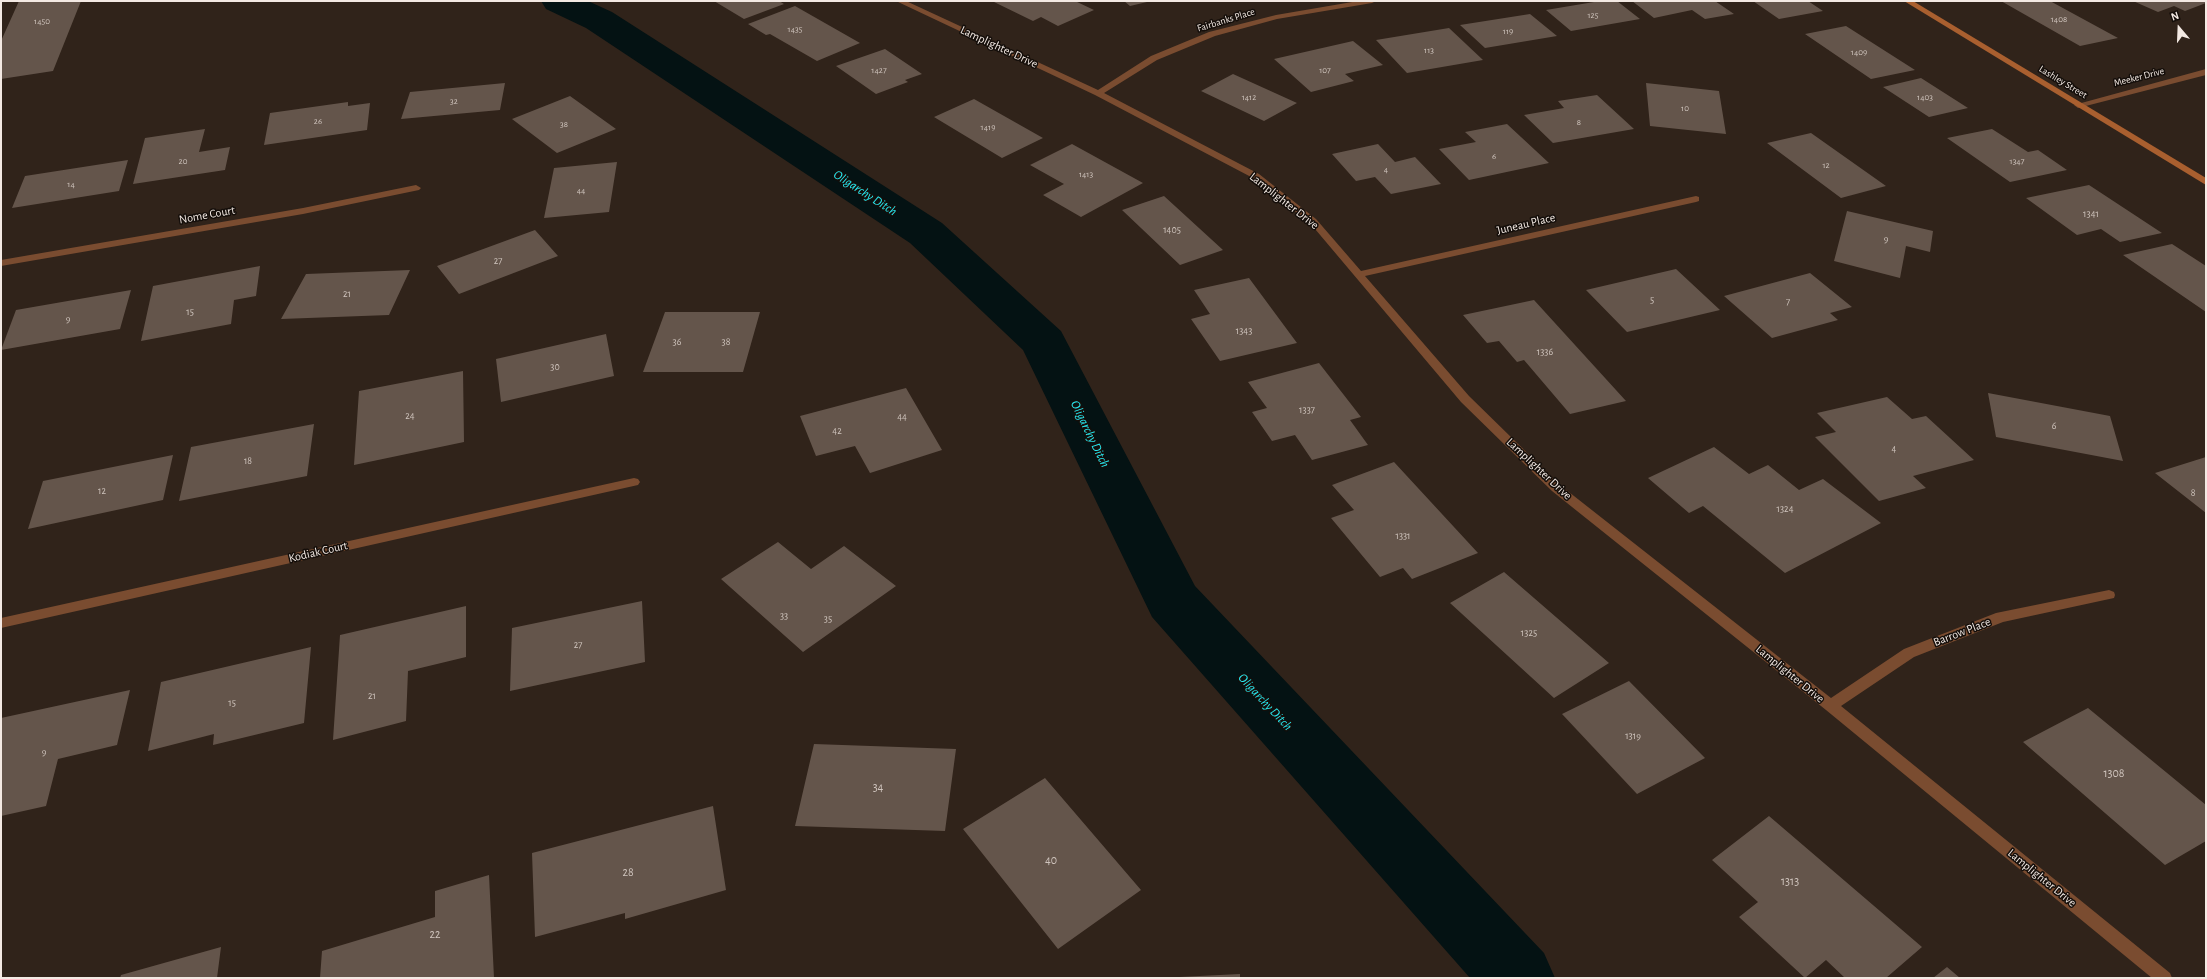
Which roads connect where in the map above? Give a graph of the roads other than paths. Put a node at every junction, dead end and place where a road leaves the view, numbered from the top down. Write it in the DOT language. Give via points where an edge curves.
graph roads {
  1 [pos="900,1"];
  2 [pos="1372,1"];
  3 [pos="1908,1"];
  4 [pos="2206,72"];
  5 [pos="1098,94"];
  6 [pos="2078,104"];
  7 [pos="2206,182"];
  8 [pos="416,188"];
  9 [pos="1696,199"];
  10 [pos="1,264"];
  11 [pos="1361,274"];
  12 [pos="634,482"];
  13 [pos="2109,595"];
  14 [pos="1,623"];
  15 [pos="1831,706"];
  16 [pos="2164,978"];
  1 -- 5 [label="street, Lamplighter Drive"];
  2 -- 5 [label="street, Fairbanks Place" via="1276,17 1212,34 1154,58"];
  3 -- 6 [label="street, Lashley Street"];
  4 -- 6 [label="street, Meeker Drive"];
  5 -- 11 [label="street, Lamplighter Drive" via="1256,176 1313,221"];
  6 -- 7 [label="street, Lashley Street"];
  8 -- 10 [label="street, Nome Court" via="303,212"];
  9 -- 11 [label="street, Juneau Place"];
  11 -- 15 [label="street, Lamplighter Drive" via="1466,399 1556,488"];
  12 -- 14 [label="street, Kodiak Court"];
  13 -- 15 [label="street, Barrow Place" via="2001,617 1909,653"];
  15 -- 16 [label="street, Lamplighter Drive"];
}
